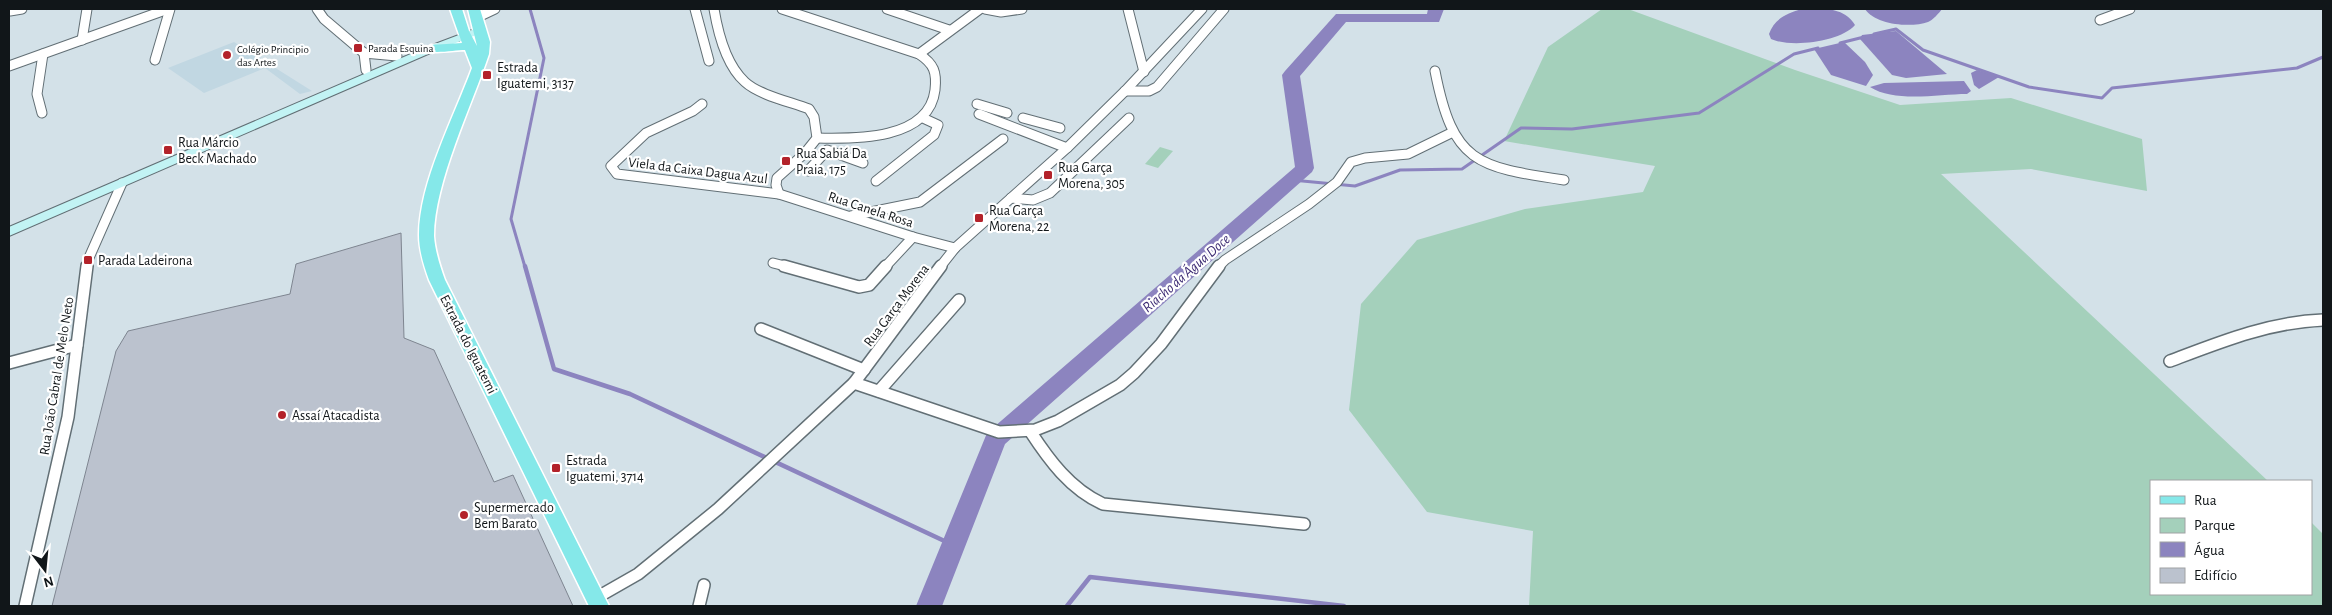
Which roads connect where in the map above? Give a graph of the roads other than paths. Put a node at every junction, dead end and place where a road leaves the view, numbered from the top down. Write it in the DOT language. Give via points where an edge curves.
graph roads {
  1 [pos="22,9"];
  2 [pos="87,9"];
  3 [pos="169,9"];
  4 [pos="317,9"];
  5 [pos="494,9"];
  6 [pos="695,9"];
  7 [pos="714,9"];
  8 [pos="782,9"];
  9 [pos="887,9"];
  10 [pos="980,9"];
  11 [pos="985,9"];
  12 [pos="1022,9"];
  13 [pos="1128,9"];
  14 [pos="1202,9"];
  15 [pos="1224,9"];
  16 [pos="2130,9"];
  17 [pos="456,10"];
  18 [pos="10,12"];
  19 [pos="477,20"];
  20 [pos="2100,20"];
  21 [pos="949,30"];
  22 [pos="467,37"];
  23 [pos="82,40"];
  24 [pos="431,49"];
  25 [pos="364,53"];
  26 [pos="43,54"];
  27 [pos="919,54"];
  28 [pos="397,56"];
  29 [pos="155,60"];
  30 [pos="709,61"];
  31 [pos="9,66"];
  32 [pos="478,68"];
  33 [pos="366,70"];
  34 [pos="1435,71"];
  35 [pos="1144,72"];
  36 [pos="358,80"];
  37 [pos="1126,90"];
  38 [pos="702,104"];
  39 [pos="977,104"];
  40 [pos="42,113"];
  41 [pos="979,114"];
  42 [pos="923,118"];
  43 [pos="990,118"];
  44 [pos="1023,118"];
  45 [pos="1129,118"];
  46 [pos="1036,122"];
  47 [pos="1060,128"];
  48 [pos="1026,132"];
  49 [pos="1451,133"];
  50 [pos="817,138"];
  51 [pos="838,138"];
  52 [pos="1003,139"];
  53 [pos="1067,148"];
  54 [pos="827,150"];
  55 [pos="863,162"];
  56 [pos="808,171"];
  57 [pos="876,180"];
  58 [pos="1564,180"];
  59 [pos="122,183"];
  60 [pos="779,194"];
  61 [pos="1011,198"];
  62 [pos="847,216"];
  63 [pos="9,232"];
  64 [pos="913,237"];
  65 [pos="955,248"];
  66 [pos="773,263"];
  67 [pos="959,300"];
  68 [pos="2323,320"];
  69 [pos="761,329"];
  70 [pos="76,346"];
  71 [pos="2170,361"];
  72 [pos="9,363"];
  73 [pos="864,370"];
  74 [pos="854,383"];
  75 [pos="879,391"];
  76 [pos="1030,431"];
  77 [pos="1304,524"];
  78 [pos="704,585"];
  79 [pos="598,602"];
  80 [pos="25,606"];
  81 [pos="699,606"];
  1 -- 18 [label="street"];
  2 -- 23 [label="street"];
  3 -- 23 [label="street"];
  3 -- 29 [label="street"];
  4 -- 25 [label="street" via="324,19"];
  5 -- 19 [label="street"];
  6 -- 30 [label="street"];
  7 -- 50 [label="street" via="729,58 740,76 759,90 808,109 814,117"];
  8 -- 27 [label="street"];
  9 -- 21 [label="street"];
  10 -- 21 [label="street"];
  11 -- 12 [label="street" via="1001,12"];
  13 -- 35 [label="street"];
  14 -- 35 [label="street, Rua Garça Morena"];
  15 -- 37 [label="street" via="1156,87 1148,91"];
  16 -- 20 [label="street"];
  17 -- 19 [label="main road" via="464,20"];
  17 -- 22 [label="main road"];
  19 -- 22 [label="main road"];
  19 -- 32 [label="main road, Estrada do Iguatemi" via="484,46"];
  21 -- 27 [label="street"];
  22 -- 24 [label="main road" via="450,46"];
  22 -- 28 [label="main road"];
  22 -- 32 [label="main road"];
  23 -- 26 [label="street"];
  24 -- 36 [label="main road"];
  25 -- 28 [label="street"];
  25 -- 33 [label="street"];
  26 -- 31 [label="street"];
  26 -- 40 [label="street" via="37,94"];
  27 -- 42 [label="street" via="930,62 937,74 934,100"];
  28 -- 33 [label="main road"];
  32 -- 79 [label="main road, Estrada do Iguatemi" via="432,201 427,228 429,256 437,280"];
  33 -- 36 [label="main road"];
  34 -- 49 [label="street" via="1439,98"];
  35 -- 37 [label="street, Rua Garça Morena"];
  36 -- 59 [label="main road"];
  37 -- 53 [label="street, Rua Garça Morena"];
  38 -- 60 [label="street, Viela da Caixa Dagua Azul" via="646,133 611,166 614,173"];
  39 -- 43 [label="street" via="1003,111"];
  41 -- 43 [label="street"];
  42 -- 51 [label="street" via="895,129"];
  42 -- 57 [label="street" via="938,125 934,135"];
  43 -- 48 [label="street"];
  44 -- 46 [label="street"];
  45 -- 61 [label="street" via="1050,193 1033,200"];
  46 -- 47 [label="street"];
  46 -- 48 [label="street"];
  48 -- 53 [label="street"];
  49 -- 58 [label="street" via="1476,158 1497,169"];
  49 -- 76 [label="street" via="1408,154 1351,162 1336,182 1309,204 1225,260 1160,344 1120,385 1058,421"];
  50 -- 51 [label="street"];
  50 -- 60 [label="street" via="806,153 777,178"];
  51 -- 54 [label="street"];
  52 -- 62 [label="street" via="920,202"];
  53 -- 61 [label="street, Rua Garça Morena"];
  54 -- 55 [label="street"];
  54 -- 56 [label="street"];
  59 -- 63 [label="main road"];
  59 -- 70 [label="street, Rua João Cabral de Melo Neto" via="88,260"];
  60 -- 62 [label="street, Rua Canela Rosa"];
  61 -- 65 [label="street, Rua Garça Morena"];
  62 -- 64 [label="street, Rua Canela Rosa"];
  64 -- 65 [label="street, Rua Canela Rosa"];
  64 -- 66 [label="street" via="865,287"];
  65 -- 73 [label="street, Rua Garça Morena"];
  67 -- 75 [label="street"];
  68 -- 71 [label="street" via="2252,331"];
  69 -- 73 [label="street"];
  70 -- 72 [label="street"];
  70 -- 80 [label="street, Rua João Cabral de Melo Neto" via="68,417"];
  73 -- 74 [label="street, Rua Garça Morena"];
  74 -- 75 [label="street"];
  74 -- 79 [label="street, Rua Garça Morena" via="718,509"];
  75 -- 76 [label="street" via="999,432"];
  76 -- 77 [label="street" via="1090,500 1103,504"];
  78 -- 81 [label="street"];
}
